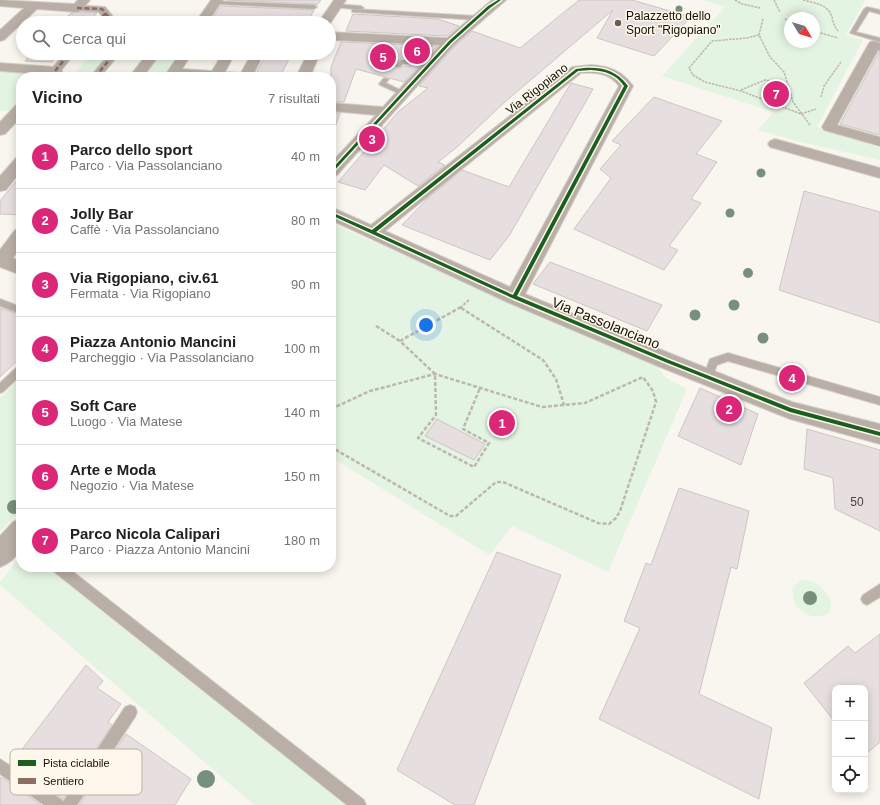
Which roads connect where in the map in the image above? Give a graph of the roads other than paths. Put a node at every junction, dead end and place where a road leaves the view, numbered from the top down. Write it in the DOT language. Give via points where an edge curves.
graph roads {
  1 [pos="500,0"];
  2 [pos="212,1"];
  3 [pos="2,2"];
  4 [pos="338,3"];
  5 [pos="34,5"];
  6 [pos="78,5"];
  7 [pos="314,7"];
  8 [pos="403,10"];
  9 [pos="412,10"];
  10 [pos="354,11"];
  11 [pos="880,12"];
  12 [pos="106,13"];
  13 [pos="22,16"];
  14 [pos="64,16"];
  15 [pos="103,16"];
  16 [pos="108,16"];
  17 [pos="204,16"];
  18 [pos="329,16"];
  19 [pos="479,16"];
  20 [pos="16,22"];
  21 [pos="336,36"];
  22 [pos="0,37"];
  23 [pos="880,40"];
  24 [pos="450,42"];
  25 [pos="880,47"];
  26 [pos="20,60"];
  27 [pos="64,60"];
  28 [pos="109,60"];
  29 [pos="149,60"];
  30 [pos="182,60"];
  31 [pos="225,60"];
  32 [pos="254,60"];
  33 [pos="311,60"];
  34 [pos="431,62"];
  35 [pos="398,66"];
  36 [pos="6,68"];
  37 [pos="37,72"];
  38 [pos="54,72"];
  39 [pos="100,72"];
  40 [pos="140,72"];
  41 [pos="174,72"];
  42 [pos="218,72"];
  43 [pos="248,72"];
  44 [pos="305,72"];
  45 [pos="386,79"];
  46 [pos="402,93"];
  47 [pos="336,107"];
  48 [pos="386,111"];
  49 [pos="13,116"];
  50 [pos="0,131"];
  51 [pos="880,142"];
  52 [pos="775,144"];
  53 [pos="336,154"];
  54 [pos="346,155"];
  55 [pos="336,166"];
  56 [pos="16,167"];
  57 [pos="880,173"];
  58 [pos="0,186"];
  59 [pos="336,215"];
  60 [pos="373,232"];
  61 [pos="16,240"];
  62 [pos="1,260"];
  63 [pos="16,267"];
  64 [pos="514,297"];
  65 [pos="0,302"];
  66 [pos="16,309"];
  67 [pos="16,374"];
  68 [pos="708,377"];
  69 [pos="0,389"];
  70 [pos="880,402"];
  71 [pos="880,434"];
  72 [pos="16,536"];
  73 [pos="0,555"];
  74 [pos="63,572"];
  75 [pos="880,590"];
  76 [pos="867,599"];
  77 [pos="130,712"];
  78 [pos="106,749"];
  79 [pos="0,766"];
  80 [pos="10,771"];
  81 [pos="43,795"];
  82 [pos="76,795"];
  83 [pos="57,805"];
  84 [pos="69,805"];
  85 [pos="359,805"];
  1 -- 19 [label="street"];
  2 -- 7 [label="lane"];
  2 -- 17 [label="street"];
  3 -- 5 [label="street"];
  4 -- 8 [label="lane"];
  4 -- 18 [label="street"];
  5 -- 6 [label="street"];
  5 -- 13 [label="street"];
  6 -- 12 [label="street" via="102,9"];
  6 -- 14 [label="street"];
  9 -- 19 [label="lane"];
  10 -- 19 [label="lane"];
  11 -- 23 [label="lane" via="867,9 853,33"];
  12 -- 15 [label="street"];
  12 -- 16 [label="street"];
  19 -- 24 [label="street"];
  20 -- 22 [label="street"];
  21 -- 24 [label="street"];
  24 -- 34 [label="street"];
  25 -- 51 [label="street" via="874,45 829,127"];
  26 -- 36 [label="street"];
  27 -- 38 [label="street"];
  28 -- 39 [label="street"];
  29 -- 40 [label="street"];
  30 -- 41 [label="street"];
  31 -- 42 [label="street"];
  32 -- 43 [label="street"];
  33 -- 44 [label="street"];
  34 -- 35 [label="lane" via="401,62"];
  34 -- 46 [label="street"];
  36 -- 37 [label="street"];
  45 -- 46 [label="lane" via="382,84"];
  46 -- 48 [label="street"];
  47 -- 48 [label="street"];
  48 -- 54 [label="street"];
  49 -- 50 [label="street"];
  52 -- 57 [label="street"];
  53 -- 54 [label="street"];
  54 -- 55 [label="street"];
  56 -- 58 [label="street"];
  59 -- 60 [label="street, Via Passolanciano"];
  60 -- 64 [label="street, Via Passolanciano"];
  60 -- 64 [label="street, Via Rigopiano" via="577,70 593,68 608,72 623,81 626,86"];
  61 -- 62 [label="street"];
  62 -- 63 [label="street"];
  64 -- 68 [label="street, Via Passolanciano"];
  65 -- 66 [label="lane"];
  67 -- 69 [label="lane"];
  68 -- 70 [label="lane" via="712,362 728,357"];
  68 -- 71 [label="street, Via Passolanciano" via="790,410"];
  72 -- 73 [label="street"];
  74 -- 85 [label="lane"];
  75 -- 76 [label="lane"];
  77 -- 78 [label="lane"];
  79 -- 80 [label="lane"];
  81 -- 83 [label="lane"];
  82 -- 84 [label="lane"];
}
